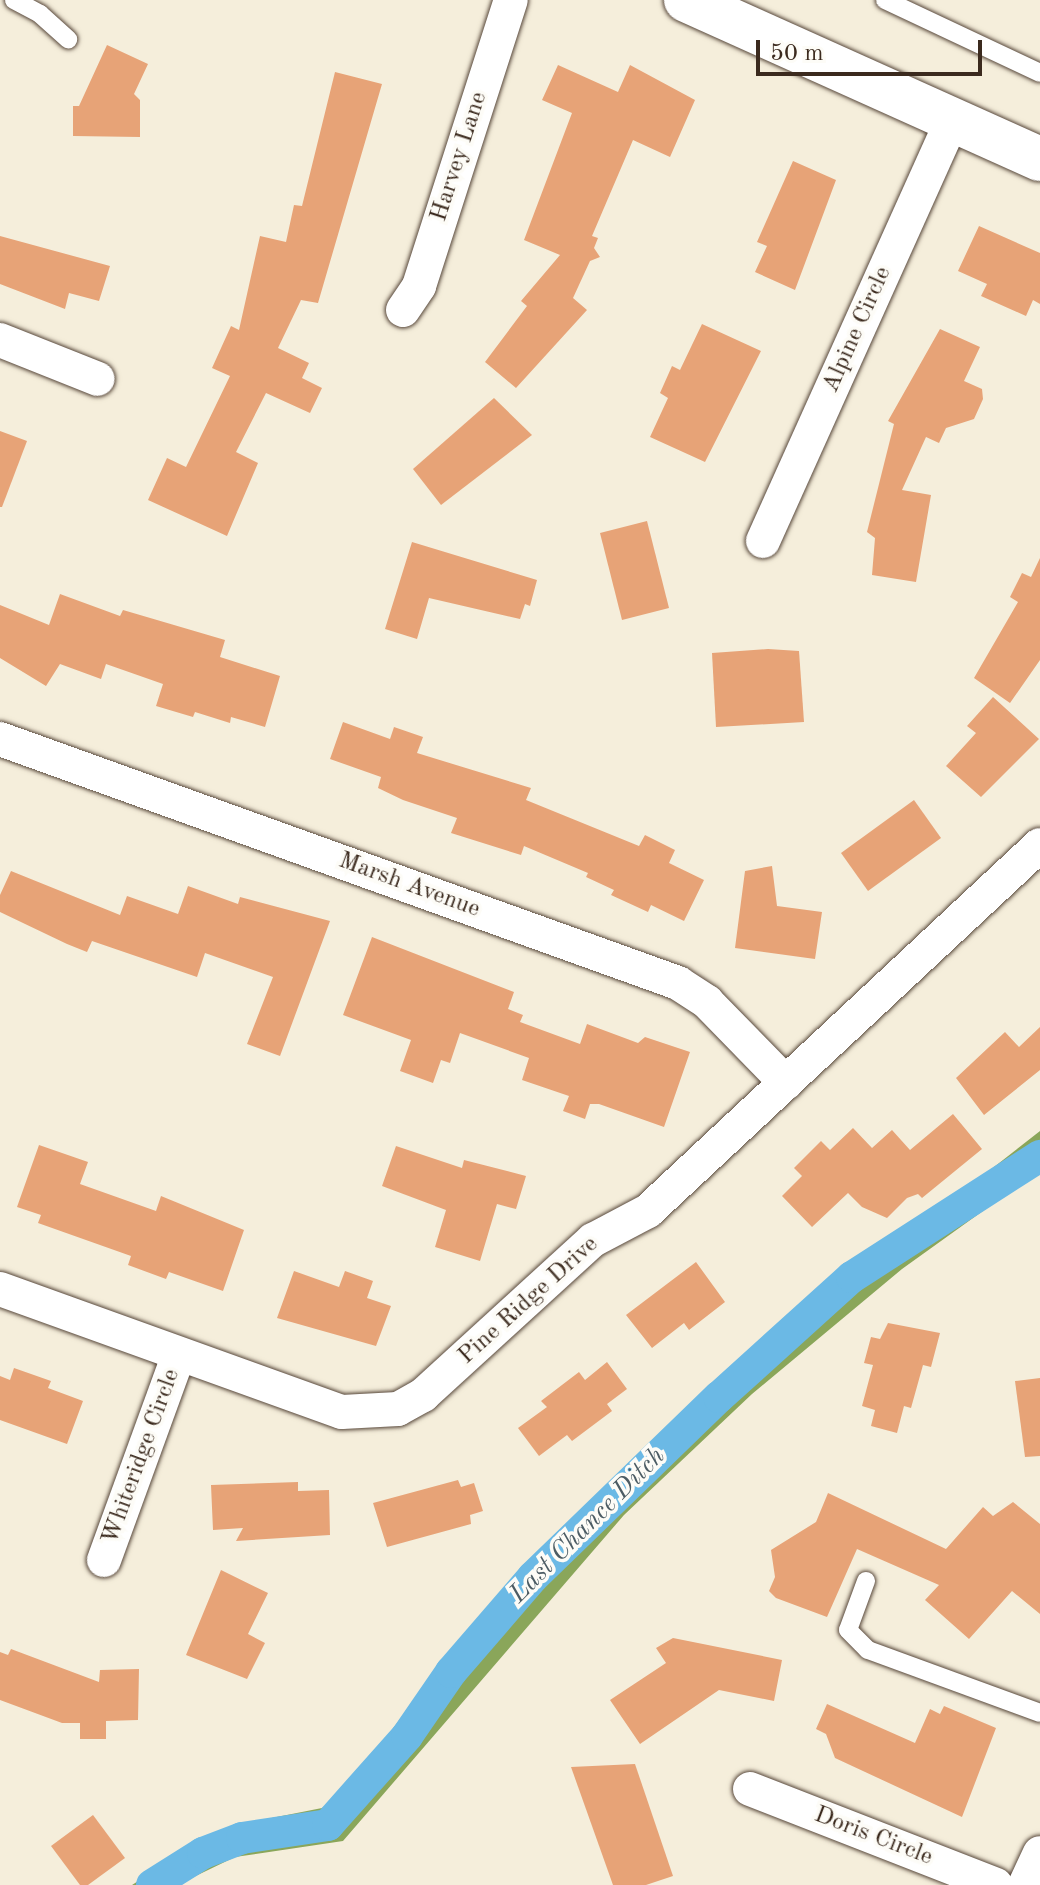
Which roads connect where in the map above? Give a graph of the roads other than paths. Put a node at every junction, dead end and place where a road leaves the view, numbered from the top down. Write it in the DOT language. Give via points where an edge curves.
graph roads {
  1 [pos="14,0"];
  2 [pos="511,0"];
  3 [pos="686,0"];
  4 [pos="885,0"];
  5 [pos="68,39"];
  6 [pos="1040,73"];
  7 [pos="953,119"];
  8 [pos="1040,159"];
  9 [pos="403,310"];
  10 [pos="0,340"];
  11 [pos="98,379"];
  12 [pos="763,541"];
  13 [pos="0,739"];
  14 [pos="1040,845"];
  15 [pos="786,1083"];
  16 [pos="0,1289"];
  17 [pos="179,1354"];
  18 [pos="104,1560"];
  19 [pos="866,1581"];
  20 [pos="1040,1713"];
  21 [pos="750,1789"];
  22 [pos="1040,1853"];
  23 [pos="996,1885"];
  24 [pos="1025,1885"];
  1 -- 5 [label="lane"];
  2 -- 9 [label="street, Harvey Lane" via="419,286"];
  3 -- 7 [label="street"];
  4 -- 6 [label="lane"];
  7 -- 8 [label="street"];
  7 -- 12 [label="street, Alpine Circle"];
  10 -- 11 [label="street"];
  13 -- 15 [label="street, Marsh Avenue" via="678,983 707,1002"];
  14 -- 15 [label="street, Pine Ridge Drive"];
  15 -- 17 [label="street, Pine Ridge Drive" via="648,1211 593,1240 423,1395 398,1409 342,1412"];
  16 -- 17 [label="street, Pine Ridge Drive"];
  17 -- 18 [label="street, Whiteridge Circle"];
  19 -- 20 [label="lane" via="848,1630 868,1650"];
  21 -- 23 [label="street, Doris Circle"];
  22 -- 24 [label="street"];
}
